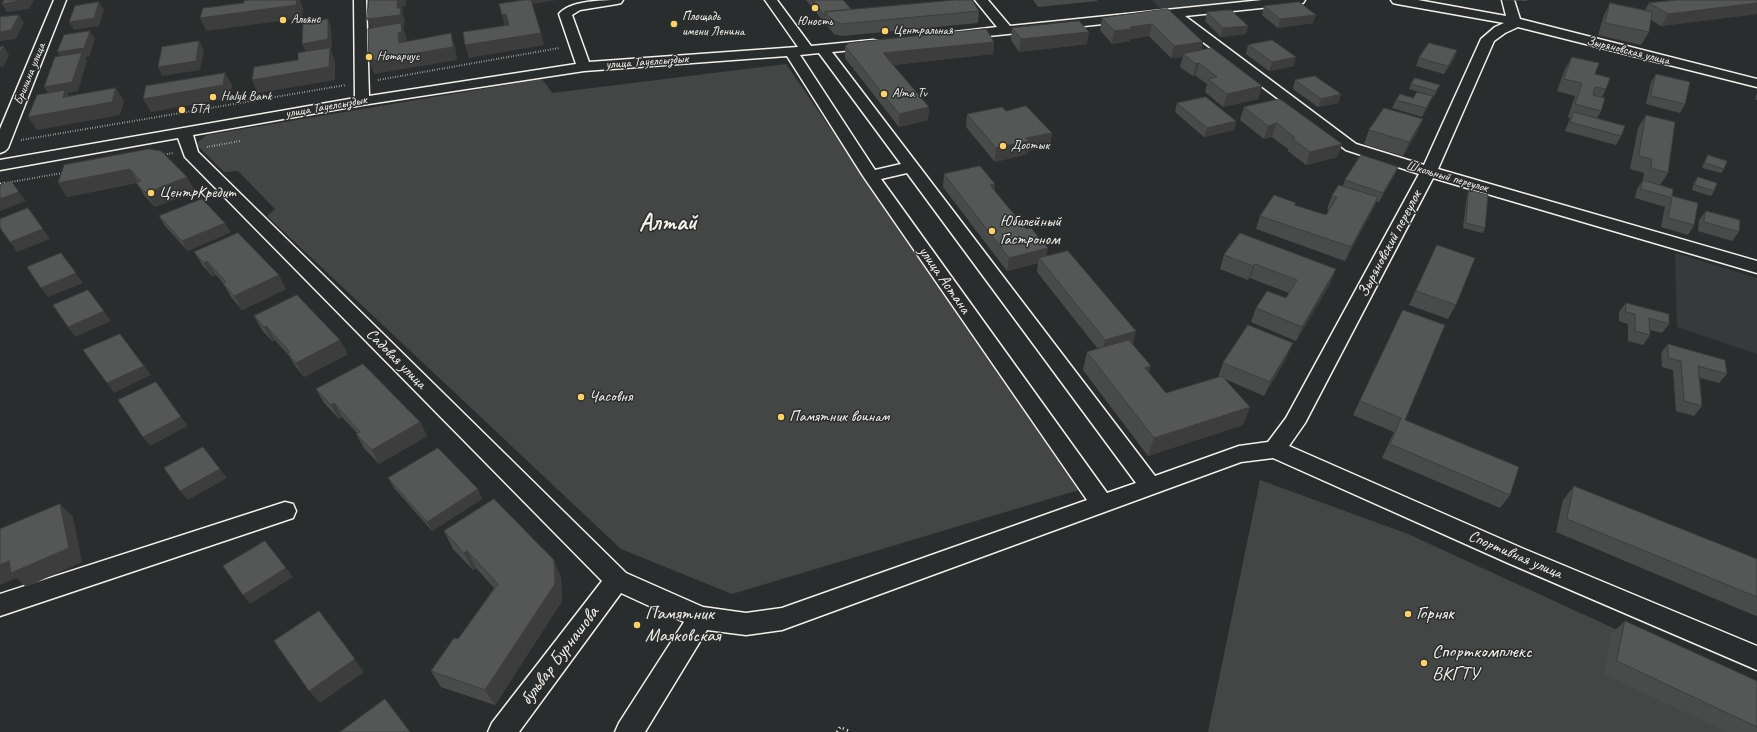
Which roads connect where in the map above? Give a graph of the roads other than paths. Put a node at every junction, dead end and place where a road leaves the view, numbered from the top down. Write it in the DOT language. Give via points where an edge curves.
graph roads {
  1 [pos="60,0"];
  2 [pos="360,0"];
  3 [pos="617,0"];
  4 [pos="771,0"];
  5 [pos="981,0"];
  6 [pos="1299,0"];
  7 [pos="1398,0"];
  8 [pos="1467,0"];
  9 [pos="1508,0"];
  10 [pos="1173,13"];
  11 [pos="1507,21"];
  12 [pos="1006,30"];
  13 [pos="947,36"];
  14 [pos="885,43"];
  15 [pos="807,50"];
  16 [pos="584,67"];
  17 [pos="1757,83"];
  18 [pos="362,101"];
  19 [pos="187,141"];
  20 [pos="1,146"];
  21 [pos="0,165"];
  22 [pos="911,167"];
  23 [pos="1429,172"];
  24 [pos="871,176"];
  25 [pos="1757,267"];
  26 [pos="1275,449"];
  27 [pos="1151,487"];
  28 [pos="1102,504"];
  29 [pos="285,511"];
  30 [pos="617,580"];
  31 [pos="0,605"];
  32 [pos="701,618"];
  33 [pos="1757,658"];
  34 [pos="502,732"];
  35 [pos="629,732"];
  1 -- 20 [label="street, Брилина улица"];
  2 -- 18 [label="street"];
  3 -- 16 [label="street" via="576,7 565,14"];
  4 -- 15 [label="street, улица Астана"];
  5 -- 12 [label="street"];
  6 -- 10 [label="street"];
  7 -- 11 [label="street"];
  8 -- 11 [label="street"];
  9 -- 11 [label="street"];
  10 -- 12 [label="street"];
  10 -- 23 [label="street, Школьный переулок" via="1351,147"];
  11 -- 17 [label="street, Зыряновская улица"];
  11 -- 23 [label="street, Зыряновский переулок" via="1488,39"];
  12 -- 13 [label="street"];
  14 -- 15 [label="street, улица Тауелсыздык"];
  15 -- 16 [label="street, улица Тауелсыздык"];
  15 -- 22 [label="street, улица Астана"];
  15 -- 24 [label="street, улица Астана"];
  16 -- 18 [label="street, улица Тауелсыздык"];
  18 -- 19 [label="street, улица Тауелсыздык"];
  19 -- 21 [label="street, улица Тауелсыздык"];
  19 -- 30 [label="street, Садовая улица" via="191,154"];
  22 -- 24 [label="street"];
  22 -- 27 [label="street, улица Астана"];
  23 -- 25 [label="street, Школьный переулок"];
  23 -- 26 [label="street, Зыряновский переулок" via="1298,416"];
  24 -- 28 [label="street, улица Астана"];
  26 -- 27 [label="street" via="1239,454"];
  26 -- 33 [label="street, Спортивная улица" via="1516,556"];
  27 -- 28 [label="street"];
  28 -- 32 [label="street" via="782,619 746,624"];
  29 -- 31 [label="street"];
  30 -- 32 [label="street"];
  30 -- 34 [label="street, бульвар Бурнашова"];
  32 -- 35 [label="street"];
}
